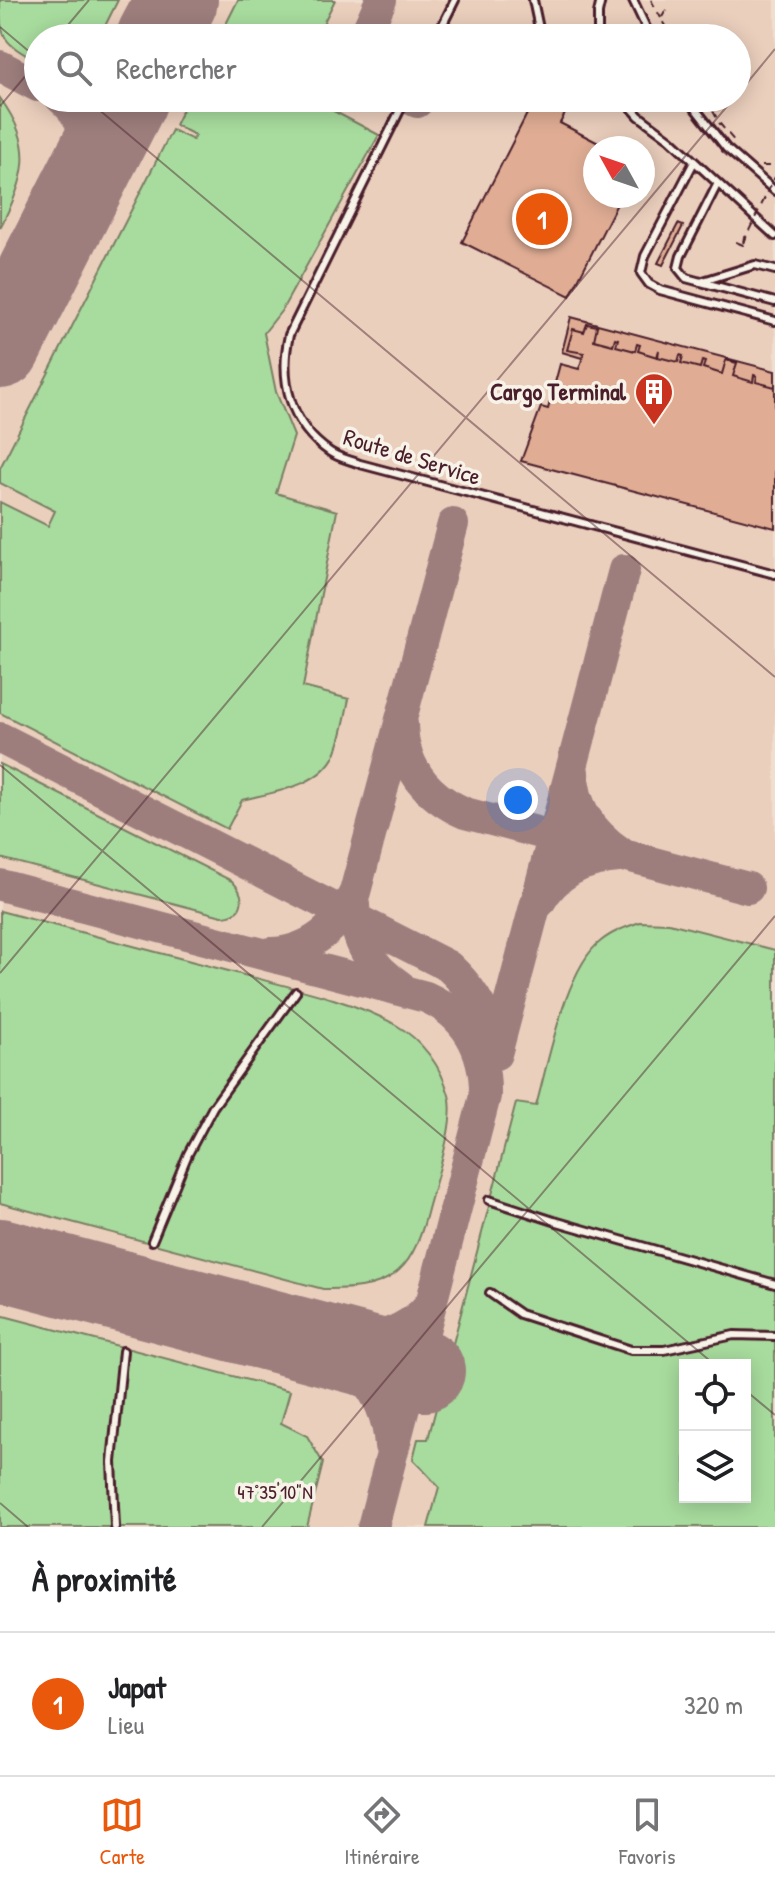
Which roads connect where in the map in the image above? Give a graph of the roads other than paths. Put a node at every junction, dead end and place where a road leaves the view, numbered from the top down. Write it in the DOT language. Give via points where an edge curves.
graph roads {
  1 [pos="455,0"];
  2 [pos="533,0"];
  3 [pos="601,0"];
  4 [pos="633,0"];
  5 [pos="443,24"];
  6 [pos="538,24"];
  7 [pos="598,24"];
  8 [pos="644,24"];
  9 [pos="399,112"];
  10 [pos="635,112"];
  11 [pos="698,112"];
  12 [pos="694,162"];
  13 [pos="717,185"];
  14 [pos="775,191"];
  15 [pos="775,236"];
  16 [pos="775,270"];
  17 [pos="700,282"];
  18 [pos="775,302"];
  19 [pos="775,321"];
  20 [pos="775,574"];
  21 [pos="296,992"];
  22 [pos="489,1200"];
  23 [pos="152,1241"];
  24 [pos="775,1284"];
  25 [pos="490,1293"];
  26 [pos="775,1336"];
  27 [pos="123,1351"];
  28 [pos="115,1527"];
  1 -- 5 [label="lane"];
  2 -- 6 [label="lane"];
  3 -- 7 [label="lane"];
  4 -- 8 [label="lane"];
  9 -- 20 [label="lane, Route de Service" via="289,335 285,378 298,417 311,436 332,454 360,464"];
  10 -- 12 [label="lane"];
  11 -- 14 [label="lane" via="726,148"];
  12 -- 13 [label="lane"];
  12 -- 19 [label="lane" via="641,273 660,290"];
  13 -- 15 [label="lane"];
  13 -- 17 [label="lane" via="678,268 686,278"];
  16 -- 17 [label="lane" via="755,265"];
  17 -- 18 [label="lane"];
  21 -- 23 [label="lane" via="213,1107"];
  22 -- 24 [label="lane"];
  25 -- 26 [label="lane" via="520,1314 631,1350 664,1350 734,1335"];
  27 -- 28 [label="lane" via="112,1462"];
}
